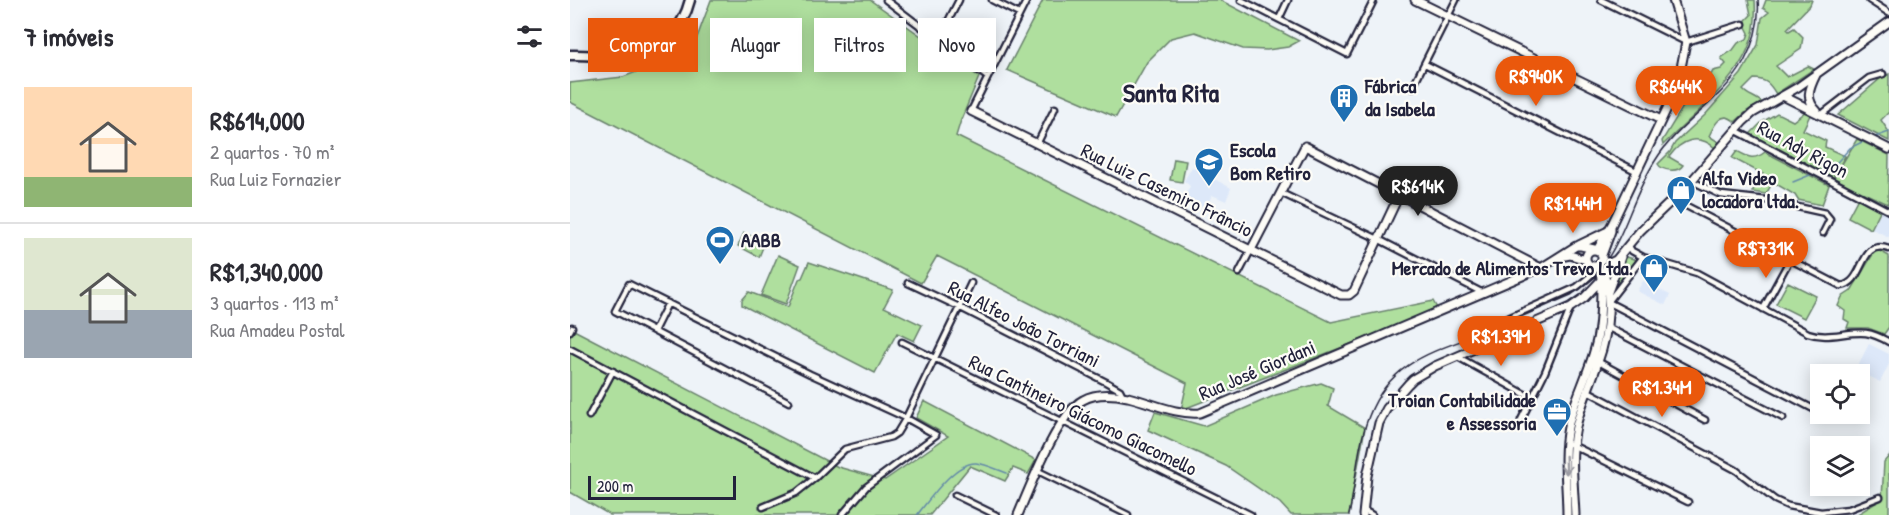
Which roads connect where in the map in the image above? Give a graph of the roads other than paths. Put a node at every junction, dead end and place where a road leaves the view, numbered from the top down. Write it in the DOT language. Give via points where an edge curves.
graph roads {
  1 [pos="690,0"];
  2 [pos="886,0"];
  3 [pos="958,0"];
  4 [pos="992,0"];
  5 [pos="1026,0"];
  6 [pos="1241,0"];
  7 [pos="1288,0"];
  8 [pos="1374,0"];
  9 [pos="1415,0"];
  10 [pos="1456,0"];
  11 [pos="1601,0"];
  12 [pos="1615,0"];
  13 [pos="1673,0"];
  14 [pos="1869,0"];
  15 [pos="1613,6"];
  16 [pos="1889,13"];
  17 [pos="1019,14"];
  18 [pos="1448,17"];
  19 [pos="949,18"];
  20 [pos="1279,19"];
  21 [pos="1889,22"];
  22 [pos="918,24"];
  23 [pos="1743,24"];
  24 [pos="1686,42"];
  25 [pos="570,55"];
  26 [pos="1425,64"];
  27 [pos="981,72"];
  28 [pos="1817,73"];
  29 [pos="1883,74"];
  30 [pos="987,77"];
  31 [pos="1412,88"];
  32 [pos="1783,96"];
  33 [pos="1054,108"];
  34 [pos="971,111"];
  35 [pos="1820,113"];
  36 [pos="1661,120"];
  37 [pos="1735,130"];
  38 [pos="1037,144"];
  39 [pos="1889,149"];
  40 [pos="1636,171"];
  41 [pos="1692,181"];
  42 [pos="1281,193"];
  43 [pos="1400,194"];
  44 [pos="1673,199"];
  45 [pos="1889,211"];
  46 [pos="1609,229"];
  47 [pos="1823,233"];
  48 [pos="1378,239"];
  49 [pos="1628,245"];
  50 [pos="1576,246"];
  51 [pos="1889,249"];
  52 [pos="1251,250"];
  53 [pos="1622,254"];
  54 [pos="1560,257"];
  55 [pos="1643,257"];
  56 [pos="1599,259"];
  57 [pos="1586,260"];
  58 [pos="1789,261"];
  59 [pos="1541,268"];
  60 [pos="1239,273"];
  61 [pos="1603,278"];
  62 [pos="908,283"];
  63 [pos="971,283"];
  64 [pos="1483,293"];
  65 [pos="1584,298"];
  66 [pos="1605,298"];
  67 [pos="668,303"];
  68 [pos="959,307"];
  69 [pos="1571,307"];
  70 [pos="1763,309"];
  71 [pos="1508,318"];
  72 [pos="1607,327"];
  73 [pos="654,331"];
  74 [pos="902,342"];
  75 [pos="1889,342"];
  76 [pos="570,349"];
  77 [pos="934,357"];
  78 [pos="1458,357"];
  79 [pos="1595,360"];
  80 [pos="613,371"];
  81 [pos="1584,390"];
  82 [pos="1123,396"];
  83 [pos="1532,398"];
  84 [pos="789,402"];
  85 [pos="1810,407"];
  86 [pos="589,416"];
  87 [pos="906,418"];
  88 [pos="1783,418"];
  89 [pos="1521,420"];
  90 [pos="1705,420"];
  91 [pos="1063,421"];
  92 [pos="1566,442"];
  93 [pos="1574,446"];
  94 [pos="1038,471"];
  95 [pos="815,478"];
  96 [pos="1570,494"];
  97 [pos="955,495"];
  98 [pos="1880,497"];
  99 [pos="1688,502"];
  100 [pos="763,507"];
  101 [pos="1363,513"];
  102 [pos="842,515"];
  103 [pos="996,515"];
  104 [pos="1018,515"];
  105 [pos="1128,515"];
  106 [pos="1251,515"];
  107 [pos="1372,515"];
  108 [pos="1567,515"];
  109 [pos="1575,515"];
  1 -- 25 [label="highway" via="677,29 647,52 632,56"];
  2 -- 22 [label="street"];
  3 -- 19 [label="street"];
  4 -- 17 [label="street"];
  5 -- 17 [label="street"];
  6 -- 20 [label="street"];
  7 -- 20 [label="street"];
  8 -- 20 [label="street" via="1347,54"];
  9 -- 18 [label="street"];
  10 -- 18 [label="street"];
  11 -- 15 [label="street"];
  12 -- 15 [label="street"];
  13 -- 24 [label="street"];
  14 -- 16 [label="street"];
  15 -- 24 [label="street"];
  17 -- 30 [label="street"];
  18 -- 26 [label="street"];
  18 -- 36 [label="street"];
  21 -- 28 [label="street"];
  23 -- 24 [label="street"];
  24 -- 36 [label="street" via="1679,78"];
  26 -- 31 [label="street"];
  26 -- 40 [label="street"];
  27 -- 30 [label="street"];
  28 -- 32 [label="street"];
  28 -- 35 [label="street" via="1809,101"];
  29 -- 35 [label="street" via="1869,78"];
  30 -- 34 [label="street"];
  32 -- 35 [label="street"];
  32 -- 37 [label="street" via="1753,113"];
  33 -- 38 [label="street"];
  34 -- 38 [label="street, Rua Luiz Casemiro Frâncio"];
  35 -- 39 [label="street"];
  36 -- 40 [label="street"];
  37 -- 41 [label="street"];
  37 -- 45 [label="street, Rua Ady Rigon"];
  38 -- 52 [label="street, Rua Luiz Casemiro Frâncio"];
  40 -- 46 [label="street"];
  41 -- 44 [label="street"];
  41 -- 47 [label="street" via="1721,195 1825,213 1830,219"];
  42 -- 43 [label="street" via="1305,146"];
  42 -- 48 [label="street"];
  42 -- 52 [label="street"];
  43 -- 48 [label="street"];
  43 -- 59 [label="street"];
  44 -- 49 [label="street"];
  44 -- 58 [label="street"];
  46 -- 50 [label="street, Rua José Giordani"];
  46 -- 56 [label="street"];
  48 -- 52 [label="street, Rua Luiz Casemiro Frâncio" via="1349,295 1341,295"];
  48 -- 64 [label="street"];
  49 -- 53 [label="street"];
  49 -- 55 [label="street"];
  50 -- 54 [label="street, Rua José Giordani"];
  50 -- 56 [label="street"];
  51 -- 58 [label="street" via="1874,247 1852,282 1841,286"];
  52 -- 60 [label="street"];
  53 -- 56 [label="street" via="1610,263"];
  53 -- 66 [label="street"];
  54 -- 57 [label="street" via="1570,255"];
  54 -- 59 [label="street, Rua José Giordani"];
  55 -- 66 [label="street"];
  55 -- 70 [label="street" via="1695,272"];
  56 -- 57 [label="street" via="1591,266"];
  56 -- 57 [label="street" via="1587,253"];
  56 -- 61 [label="street"];
  56 -- 71 [label="street" via="1577,287"];
  58 -- 70 [label="street"];
  59 -- 64 [label="street, Rua José Giordani"];
  61 -- 65 [label="street"];
  61 -- 66 [label="street"];
  62 -- 68 [label="street, Rua Alfeo João Torriani"];
  63 -- 68 [label="street"];
  64 -- 82 [label="street, Rua José Giordani" via="1200,413 1180,413"];
  65 -- 66 [label="street"];
  65 -- 69 [label="street"];
  66 -- 72 [label="street"];
  66 -- 79 [label="street"];
  66 -- 85 [label="street"];
  67 -- 73 [label="street"];
  67 -- 73 [label="street" via="629,284 615,311"];
  67 -- 87 [label="street"];
  68 -- 77 [label="street"];
  68 -- 82 [label="street, Rua Alfeo João Torriani" via="1106,382"];
  69 -- 78 [label="street"];
  69 -- 83 [label="street"];
  70 -- 75 [label="street" via="1817,336 1864,333"];
  72 -- 79 [label="street"];
  72 -- 88 [label="street"];
  73 -- 84 [label="street"];
  74 -- 77 [label="street, Rua Cantineiro Giácomo Giacomello"];
  76 -- 80 [label="street"];
  77 -- 87 [label="street"];
  77 -- 91 [label="street, Rua Cantineiro Giácomo Giacomello"];
  78 -- 83 [label="street"];
  78 -- 101 [label="street" via="1413,379 1387,408 1376,434"];
  79 -- 81 [label="street"];
  79 -- 90 [label="street"];
  80 -- 86 [label="street"];
  80 -- 95 [label="street"];
  81 -- 92 [label="street"];
  81 -- 93 [label="street"];
  81 -- 98 [label="street" via="1726,464 1788,506 1821,512 1849,509"];
  82 -- 91 [label="street, Rua José Giordani" via="1096,395 1084,399"];
  83 -- 89 [label="street"];
  87 -- 95 [label="street" via="891,437 845,449"];
  87 -- 102 [label="street" via="936,435 866,487"];
  91 -- 94 [label="street, Rua José Giordani"];
  91 -- 106 [label="street, Rua Cantineiro Giácomo Giacomello"];
  92 -- 93 [label="street"];
  92 -- 96 [label="street, one-way"];
  93 -- 96 [label="street"];
  93 -- 99 [label="street"];
  94 -- 104 [label="street, Rua José Giordani"];
  94 -- 105 [label="street"];
  95 -- 100 [label="street" via="796,493"];
  96 -- 108 [label="street"];
  96 -- 109 [label="street"];
  97 -- 103 [label="street"];
  101 -- 107 [label="street"];
}
